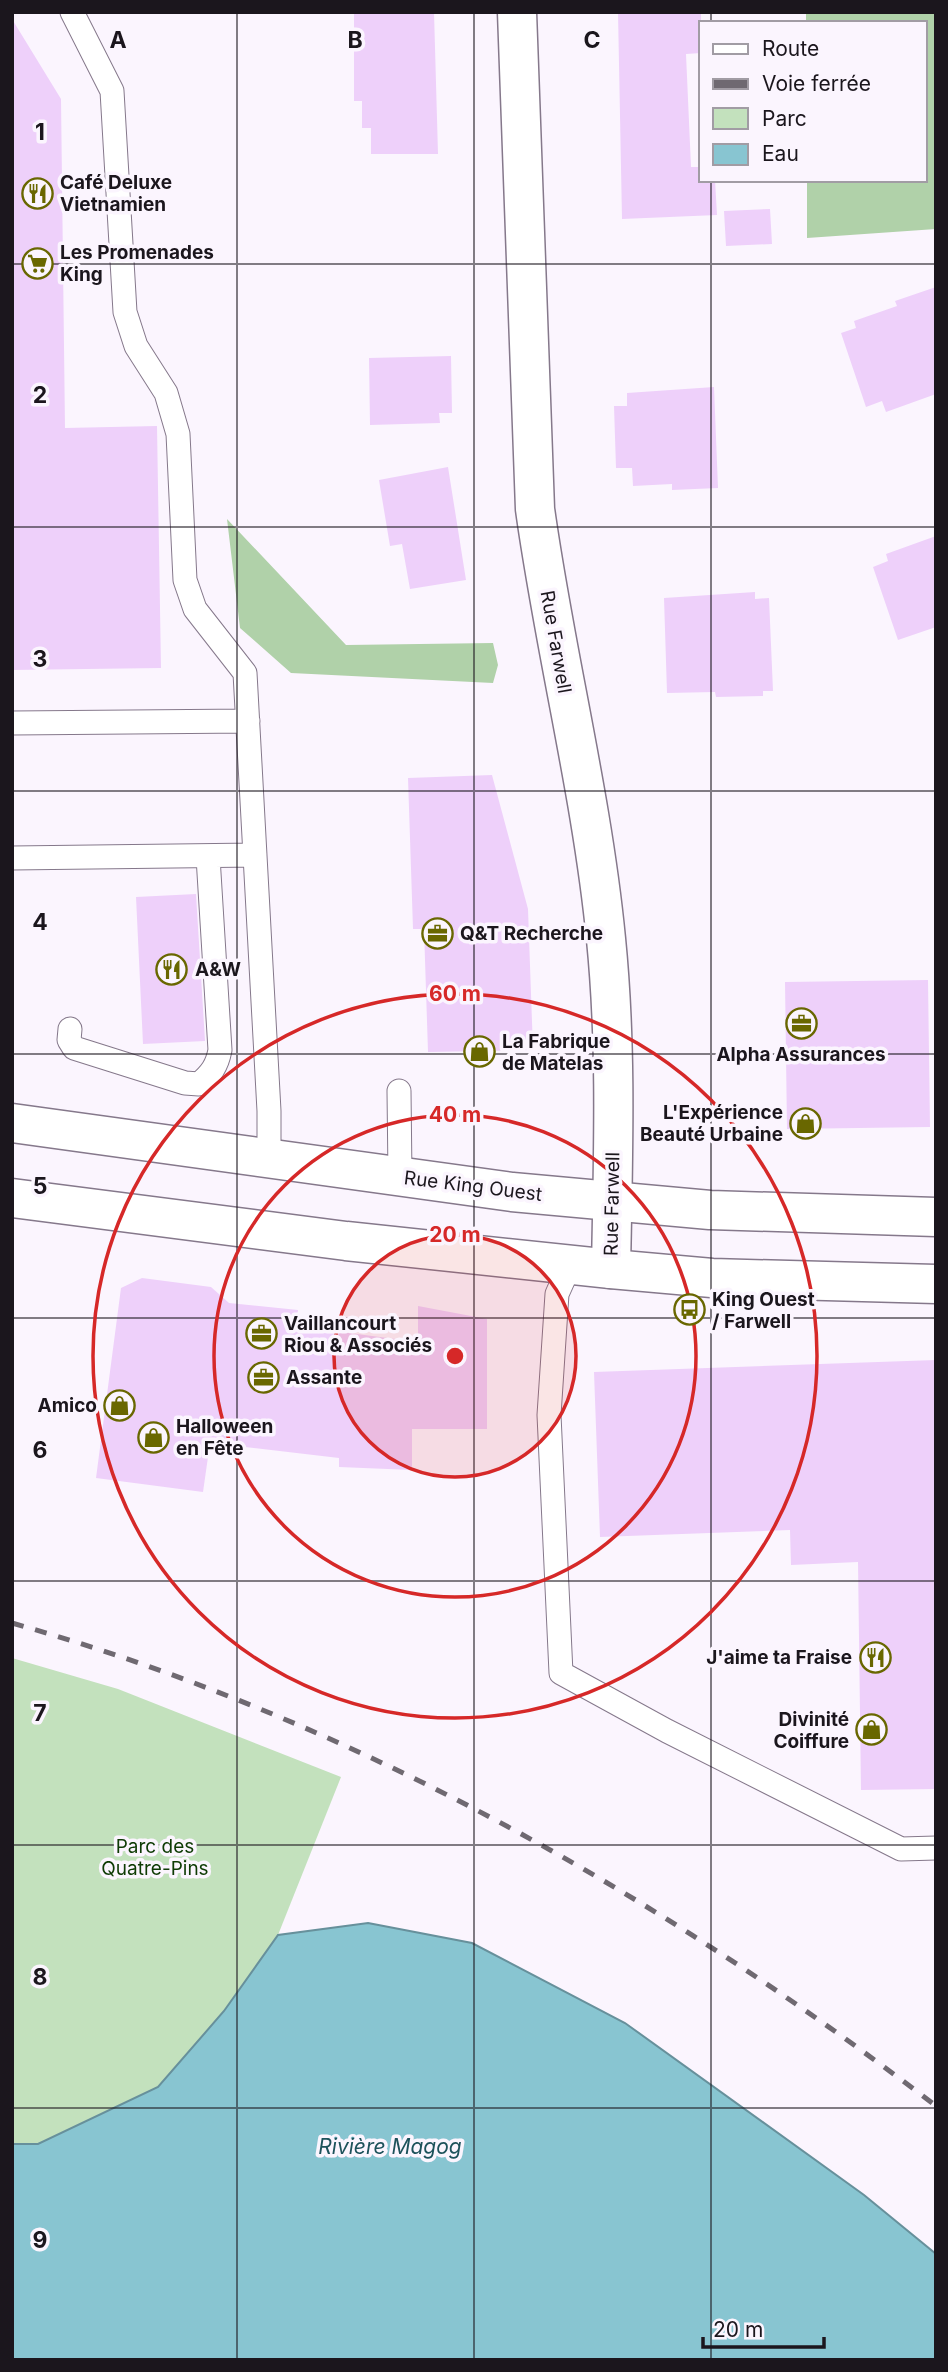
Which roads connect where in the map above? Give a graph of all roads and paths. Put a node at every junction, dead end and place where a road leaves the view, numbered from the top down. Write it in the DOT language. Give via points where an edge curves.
graph roads {
  1 [pos="72,12"];
  2 [pos="517,12"];
  3 [pos="248,721"];
  4 [pos="12,723"];
  5 [pos="255,855"];
  6 [pos="208,857"];
  7 [pos="12,858"];
  8 [pos="70,1029"];
  9 [pos="399,1090"];
  10 [pos="12,1123"];
  11 [pos="269,1157"];
  12 [pos="400,1176"];
  13 [pos="12,1198"];
  14 [pos="612,1202"];
  15 [pos="936,1217"];
  16 [pos="570,1265"];
  17 [pos="611,1269"];
  18 [pos="936,1284"];
  19 [pos="936,1849"];
  1 -- 3 [label="lane" via="112,91 125,312 136,346 166,393 178,433 185,580 195,609 245,673"];
  2 -- 14 [label="main road, Rue Farwell" via="535,509 606,936 614,1112"];
  3 -- 4 [label="lane"];
  3 -- 5 [label="lane"];
  5 -- 6 [label="lane"];
  5 -- 11 [label="lane"];
  6 -- 7 [label="lane"];
  6 -- 8 [label="lane" via="219,1050 209,1075 199,1084 185,1083 74,1048"];
  9 -- 12 [label="lane"];
  10 -- 11 [label="main road, Rue King Ouest"];
  11 -- 12 [label="main road, Rue King Ouest"];
  12 -- 14 [label="main road, Rue King Ouest"];
  13 -- 16 [label="main road"];
  14 -- 15 [label="main road, Rue King Ouest"];
  14 -- 17 [label="main road, Rue Farwell"];
  16 -- 17 [label="main road"];
  16 -- 19 [label="lane" via="557,1294 549,1415 561,1673 901,1849"];
  17 -- 18 [label="main road" via="712,1278"];
}
